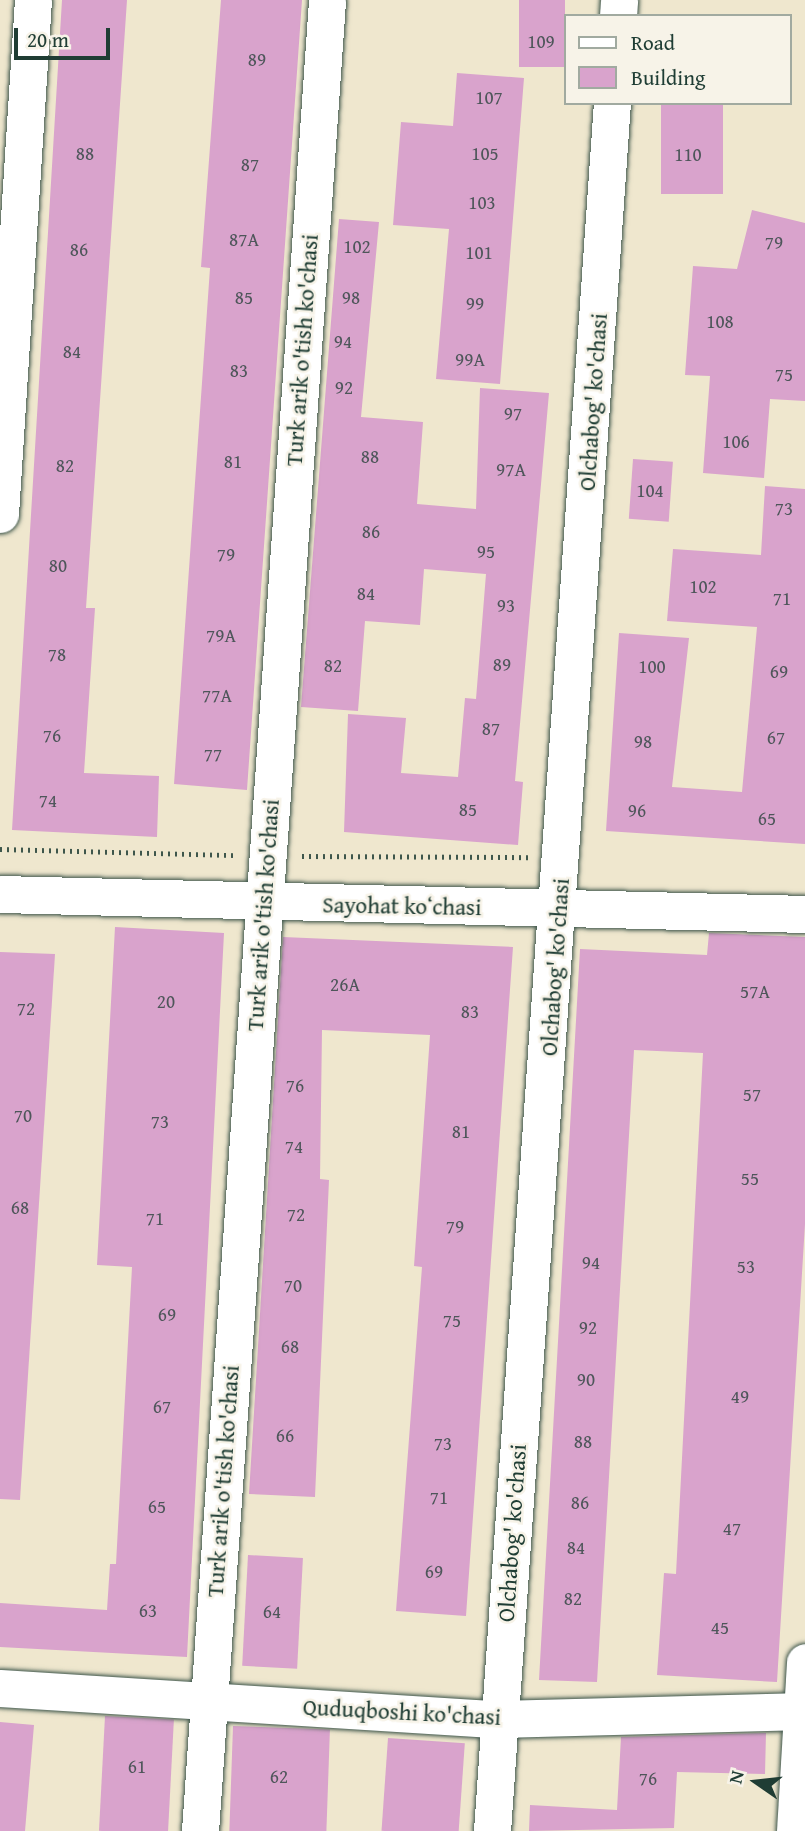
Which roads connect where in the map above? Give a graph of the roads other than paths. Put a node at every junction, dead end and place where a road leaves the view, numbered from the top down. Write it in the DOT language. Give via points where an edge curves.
graph roads {
  1 [pos="33,0"];
  2 [pos="327,0"];
  3 [pos="612,105"];
  4 [pos="0,514"];
  5 [pos="0,894"];
  6 [pos="265,905"];
  7 [pos="560,908"];
  8 [pos="805,914"];
  9 [pos="805,1662"];
  10 [pos="0,1688"];
  11 [pos="207,1700"];
  12 [pos="804,1711"];
  13 [pos="498,1719"];
  14 [pos="200,1831"];
  15 [pos="492,1831"];
  16 [pos="795,1831"];
  1 -- 4 [label="street"];
  2 -- 6 [label="street, Turk arik o'tish ko'chasi"];
  3 -- 7 [label="street, Olchabog' ko'chasi"];
  5 -- 6 [label="street, Sayohat koʻchasi"];
  6 -- 7 [label="street, Sayohat koʻchasi"];
  6 -- 11 [label="street, Turk arik o'tish ko'chasi"];
  7 -- 8 [label="street, Sayohat koʻchasi"];
  7 -- 13 [label="street, Olchabog' ko'chasi"];
  9 -- 12 [label="street"];
  10 -- 11 [label="street, Quduqboshi ko'chasi"];
  11 -- 13 [label="street, Quduqboshi ko'chasi"];
  11 -- 14 [label="street, Turk arik o'tish ko'chasi"];
  12 -- 13 [label="street, Quduqboshi ko'chasi"];
  12 -- 16 [label="street"];
  13 -- 15 [label="street, Olchabog' ko'chasi"];
}
